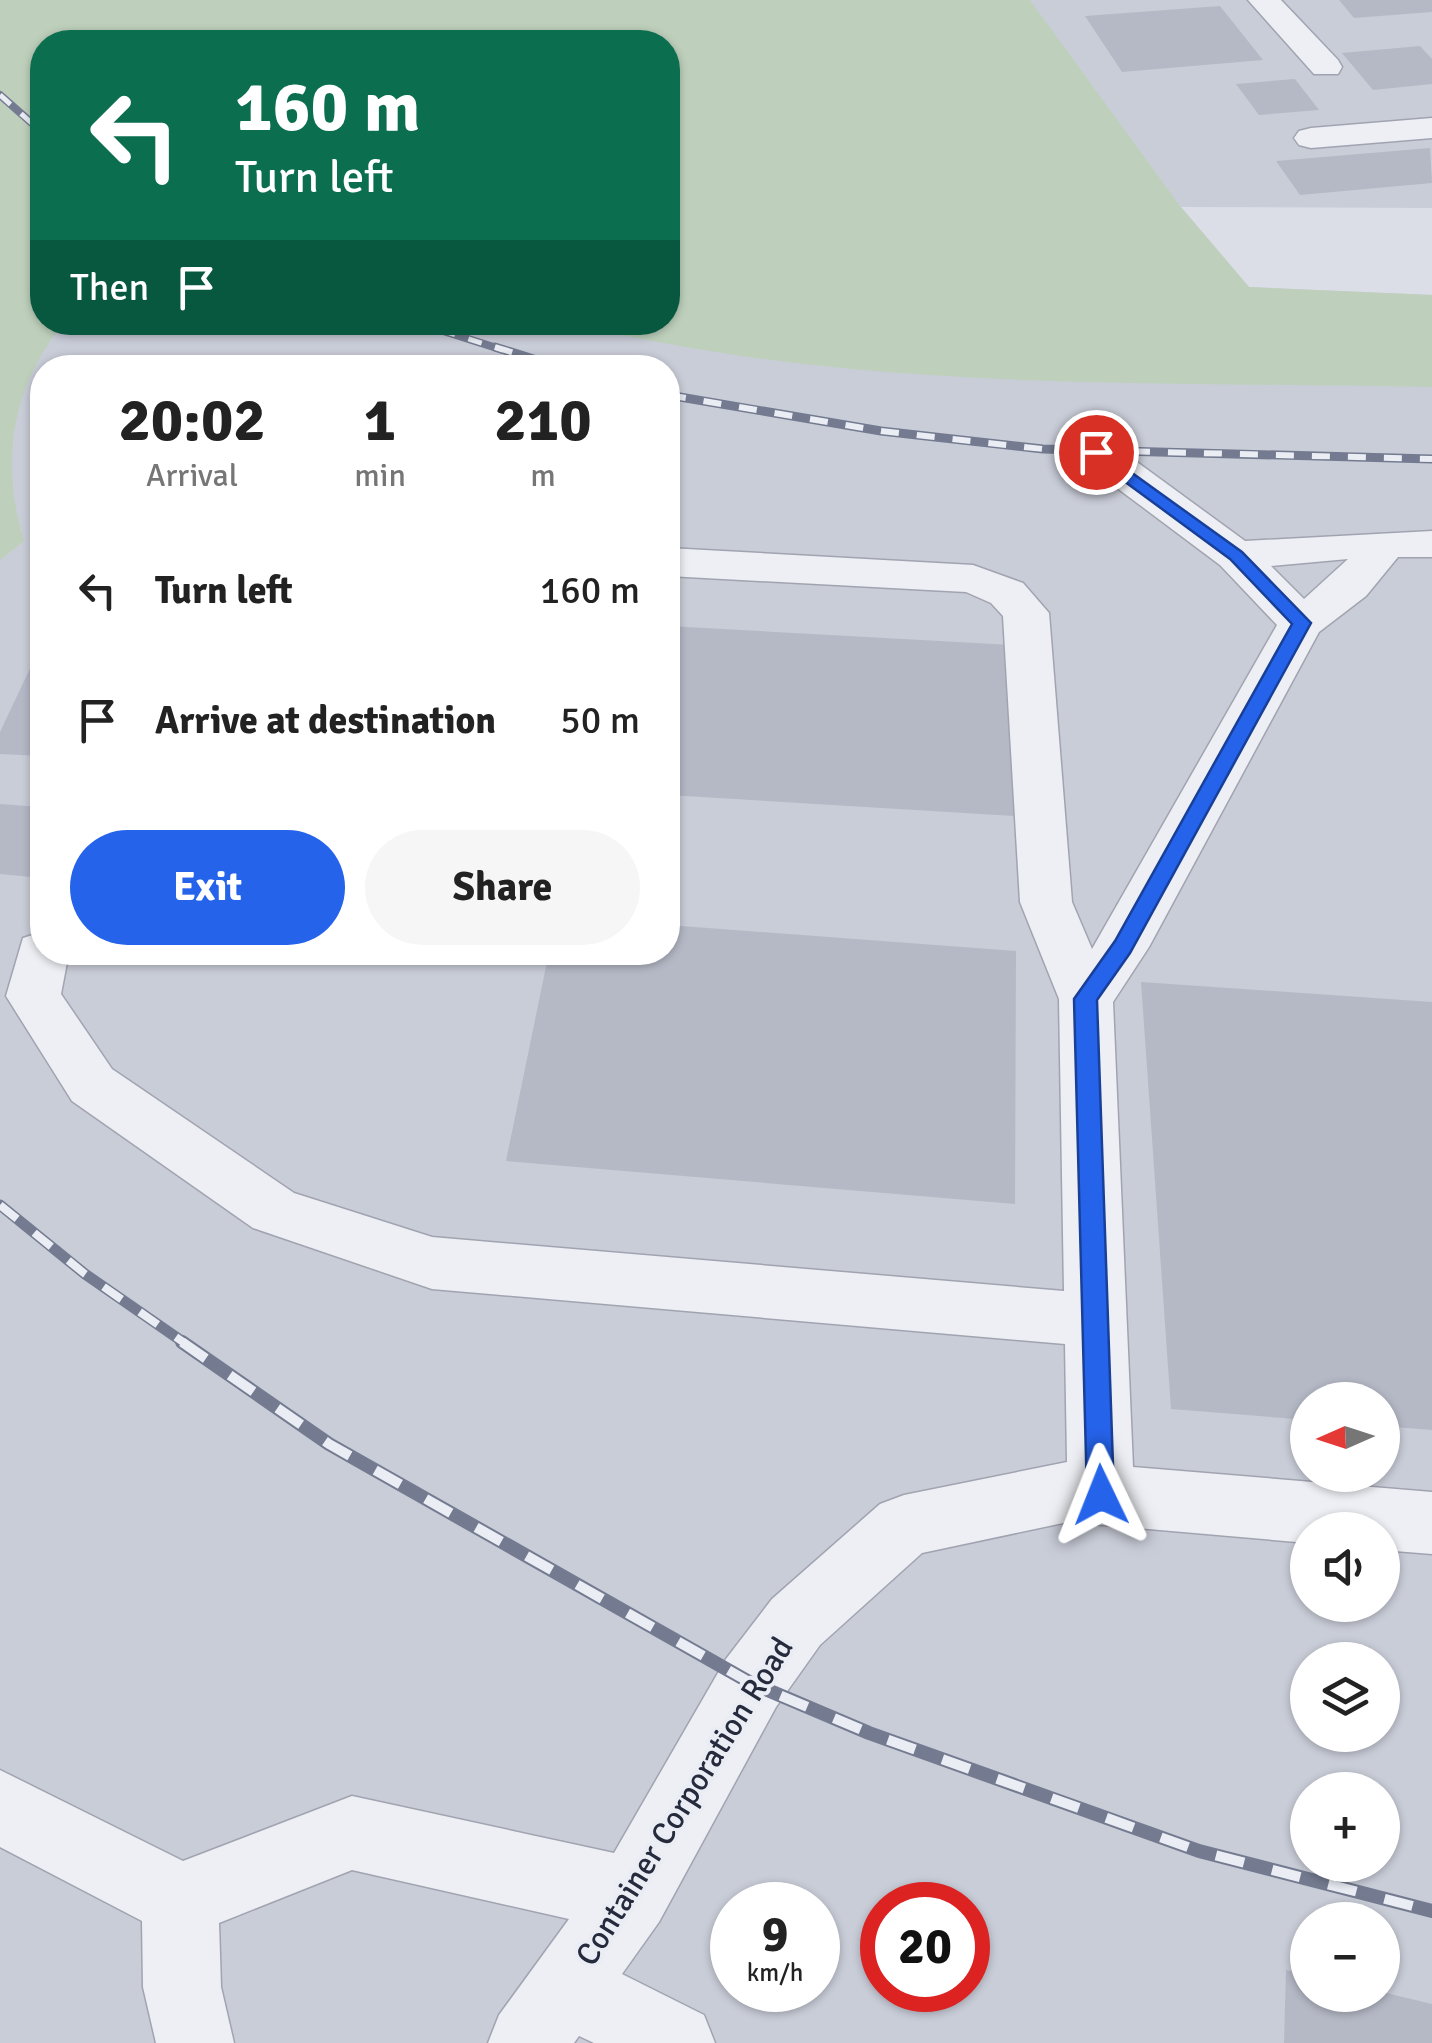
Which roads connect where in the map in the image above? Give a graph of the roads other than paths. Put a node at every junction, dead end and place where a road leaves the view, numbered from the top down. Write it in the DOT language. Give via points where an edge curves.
graph roads {
  1 [pos="1264,0"];
  2 [pos="1326,67"];
  3 [pos="1432,128"];
  4 [pos="1312,138"];
  5 [pos="1096,452"];
  6 [pos="1409,544"];
  7 [pos="1236,556"];
  8 [pos="680,563"];
  9 [pos="1302,623"];
  10 [pos="39,965"];
  11 [pos="1086,999"];
  12 [pos="1096,1320"];
  13 [pos="1101,1495"];
  14 [pos="1432,1522"];
  15 [pos="0,1807"];
  16 [pos="632,1894"];
  17 [pos="180,1900"];
  18 [pos="547,2015"];
  19 [pos="195,2043"];
  20 [pos="676,2043"];
  1 -- 2 [label="street"];
  3 -- 4 [label="street"];
  5 -- 7 [label="street"];
  6 -- 7 [label="street"];
  6 -- 9 [label="street"];
  7 -- 9 [label="street"];
  8 -- 11 [label="street" via="973,579 1017,603 1026,613 1046,902"];
  9 -- 11 [label="street" via="1122,947"];
  10 -- 12 [label="street" via="33,996 92,1085 274,1211 432,1263"];
  11 -- 12 [label="street"];
  12 -- 13 [label="street"];
  13 -- 14 [label="street, Container Corporation Road"];
  13 -- 16 [label="street, Container Corporation Road" via="1068,1492 904,1526 796,1622 751,1682"];
  15 -- 17 [label="street"];
  16 -- 17 [label="street" via="352,1833"];
  16 -- 18 [label="street, Container Corporation Road"];
  17 -- 19 [label="street" via="182,1987"];
  18 -- 20 [label="street"];
}
